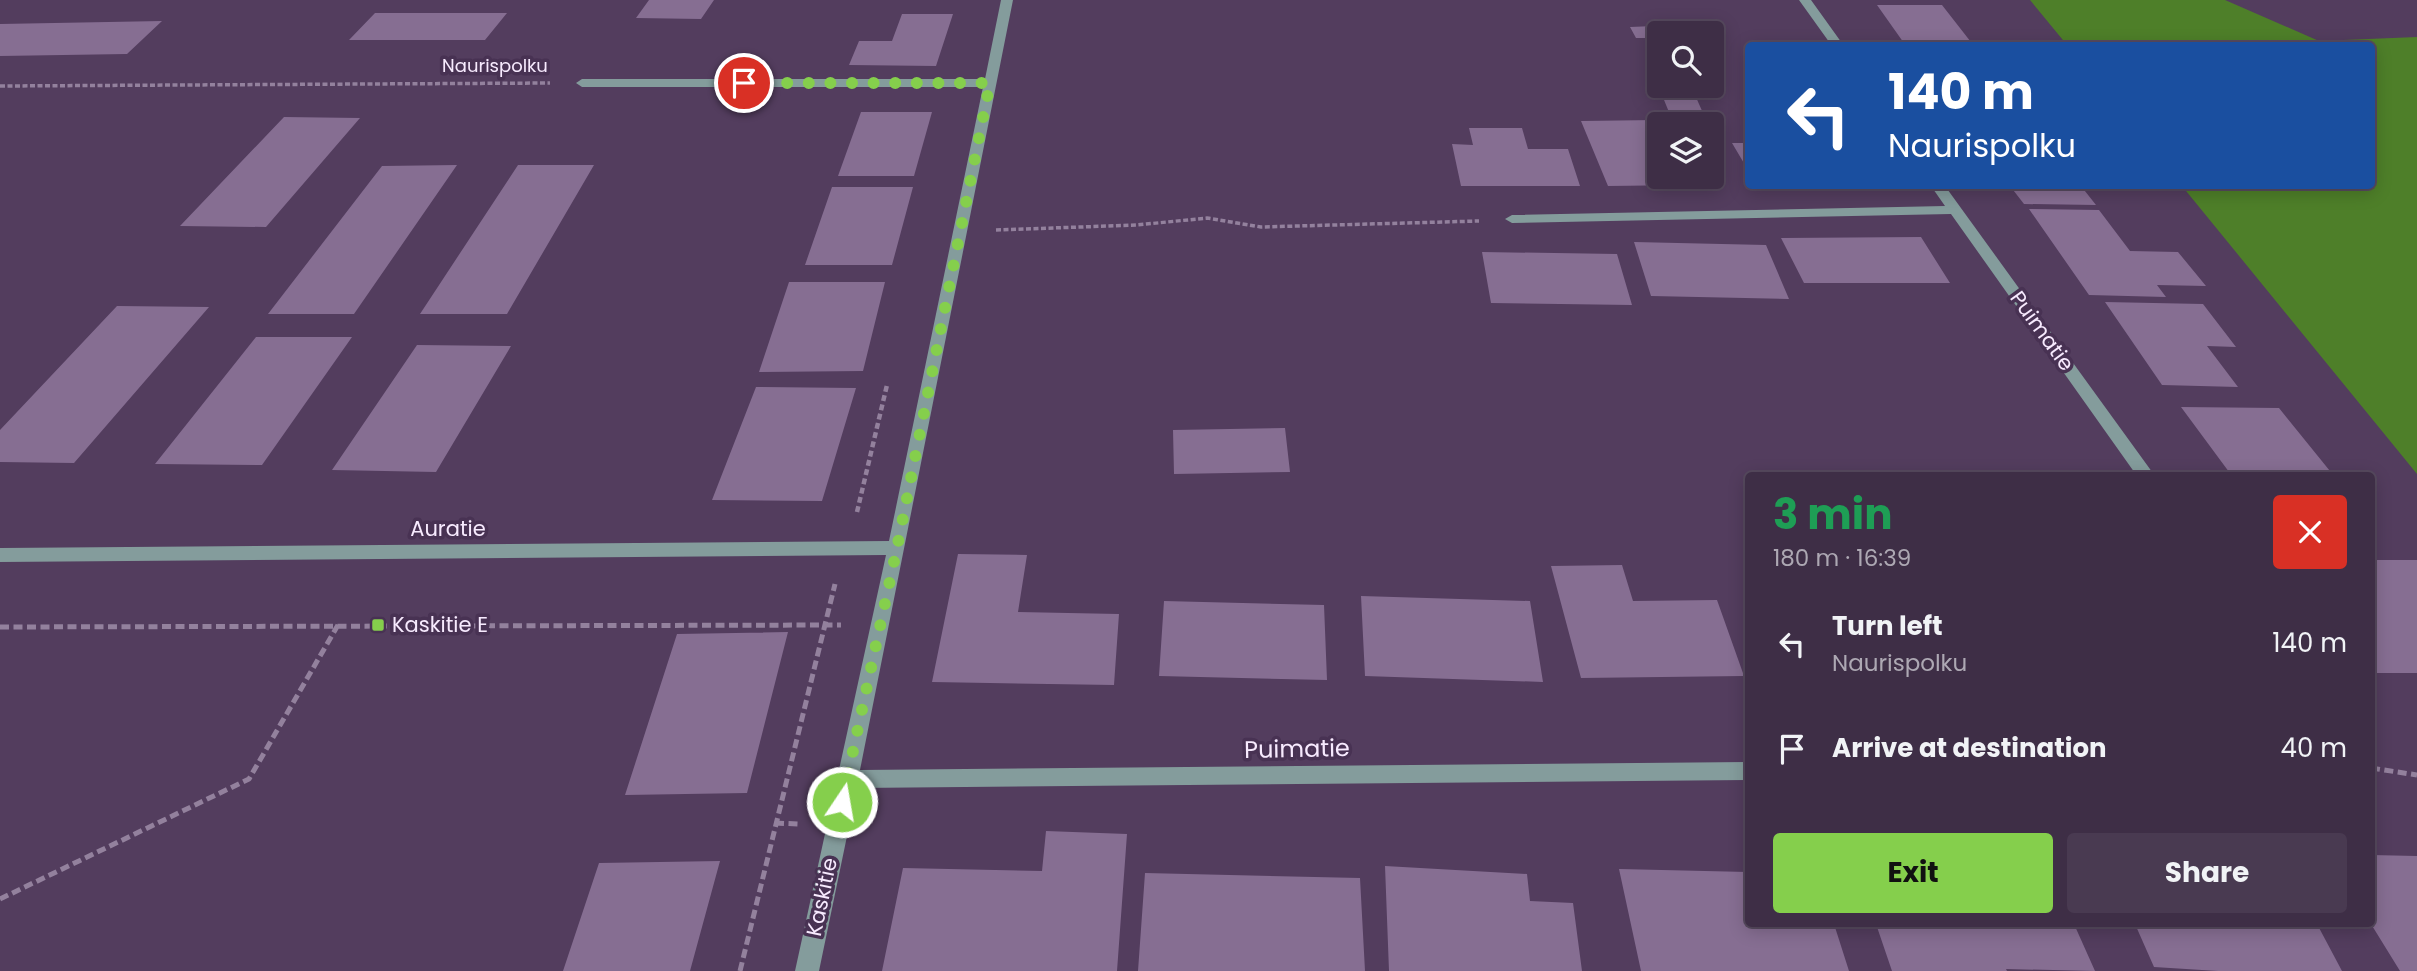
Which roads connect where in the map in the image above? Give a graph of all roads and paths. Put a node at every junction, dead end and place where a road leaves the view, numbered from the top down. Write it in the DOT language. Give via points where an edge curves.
graph roads {
  1 [pos="1007,0"];
  2 [pos="1805,0"];
  3 [pos="1835,42"];
  4 [pos="582,83"];
  5 [pos="990,83"];
  6 [pos="0,86"];
  7 [pos="1940,189"];
  8 [pos="1955,210"];
  9 [pos="1512,219"];
  10 [pos="961,230"];
  11 [pos="2143,472"];
  12 [pos="897,548"];
  13 [pos="0,555"];
  14 [pos="338,625"];
  15 [pos="823,625"];
  16 [pos="881,625"];
  17 [pos="0,626"];
  18 [pos="2375,769"];
  19 [pos="1745,771"];
  20 [pos="2417,775"];
  21 [pos="847,779"];
  22 [pos="0,899"];
  23 [pos="740,971"];
  24 [pos="807,971"];
  1 -- 5 [label="street, Kaskitie"];
  2 -- 3 [label="street"];
  4 -- 5 [label="street"];
  4 -- 6 [label="path, Naurispolku"];
  5 -- 10 [label="street, Kaskitie"];
  7 -- 8 [label="street, Puimatie"];
  8 -- 9 [label="street"];
  8 -- 11 [label="street, Puimatie"];
  9 -- 10 [label="path" via="1261,227 1207,218 1137,225"];
  10 -- 12 [label="street, Kaskitie"];
  12 -- 13 [label="street, Auratie"];
  12 -- 16 [label="street, Kaskitie"];
  14 -- 15 [label="path"];
  14 -- 17 [label="path"];
  14 -- 22 [label="path" via="249,779"];
  15 -- 16 [label="path"];
  15 -- 23 [label="path"];
  16 -- 21 [label="street, Kaskitie"];
  18 -- 20 [label="path"];
  19 -- 21 [label="street, Puimatie"];
  21 -- 24 [label="street, Kaskitie"];
}
